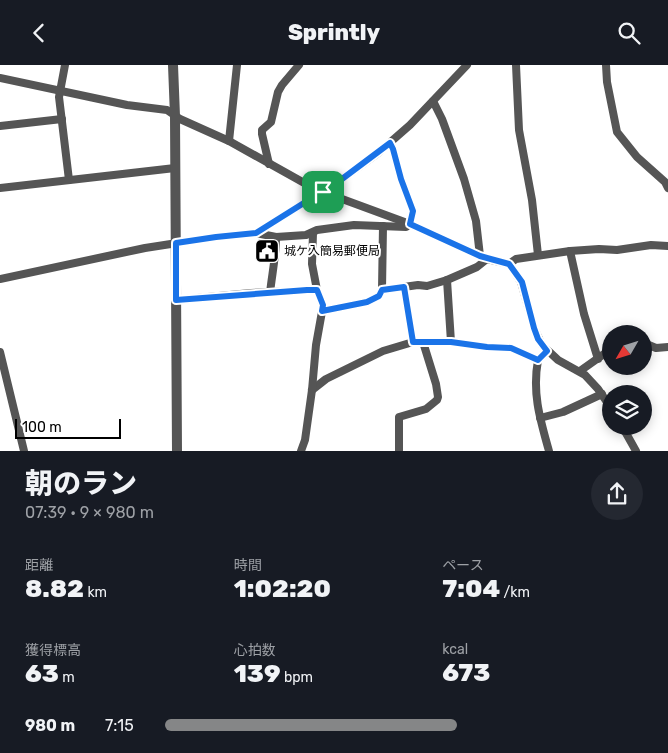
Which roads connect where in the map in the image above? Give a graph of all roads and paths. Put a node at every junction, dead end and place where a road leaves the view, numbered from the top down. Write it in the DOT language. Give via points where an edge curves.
graph roads {
  1 [pos="65,65"];
  2 [pos="173,65"];
  3 [pos="237,65"];
  4 [pos="300,65"];
  5 [pos="467,65"];
  6 [pos="516,65"];
  7 [pos="606,65"];
  8 [pos="0,78"];
  9 [pos="61,91"];
  10 [pos="433,101"];
  11 [pos="175,116"];
  12 [pos="62,119"];
  13 [pos="0,127"];
  14 [pos="230,141"];
  15 [pos="390,143"];
  16 [pos="270,164"];
  17 [pos="176,168"];
  18 [pos="69,181"];
  19 [pos="667,184"];
  20 [pos="0,188"];
  21 [pos="323,192"];
  22 [pos="410,224"];
  23 [pos="383,227"];
  24 [pos="256,233"];
  25 [pos="313,233"];
  26 [pos="276,237"];
  27 [pos="176,243"];
  28 [pos="668,246"];
  29 [pos="570,251"];
  30 [pos="538,255"];
  31 [pos="484,257"];
  32 [pos="509,264"];
  33 [pos="0,279"];
  34 [pos="447,280"];
  35 [pos="404,287"];
  36 [pos="317,290"];
  37 [pos="382,290"];
  38 [pos="270,293"];
  39 [pos="176,300"];
  40 [pos="322,311"];
  41 [pos="413,342"];
  42 [pos="423,342"];
  43 [pos="451,342"];
  44 [pos="652,346"];
  45 [pos="668,347"];
  46 [pos="547,351"];
  47 [pos="0,352"];
  48 [pos="602,356"];
  49 [pos="598,359"];
  50 [pos="538,360"];
  51 [pos="580,371"];
  52 [pos="312,390"];
  53 [pos="602,394"];
  54 [pos="540,419"];
  55 [pos="627,435"];
  56 [pos="24,451"];
  57 [pos="177,451"];
  58 [pos="302,451"];
  59 [pos="400,451"];
  60 [pos="549,451"];
  61 [pos="636,451"];
  1 -- 9 [label="street"];
  2 -- 11 [label="street"];
  3 -- 14 [label="street"];
  4 -- 16 [label="street" via="282,85 271,122 262,130"];
  5 -- 10 [label="street"];
  6 -- 30 [label="street" via="519,130"];
  7 -- 19 [label="street" via="617,131 637,157"];
  8 -- 9 [label="street"];
  9 -- 11 [label="street" via="167,110"];
  9 -- 12 [label="street"];
  10 -- 15 [label="street"];
  10 -- 31 [label="street" via="464,179"];
  11 -- 14 [label="street"];
  11 -- 17 [label="street"];
  12 -- 13 [label="street"];
  12 -- 18 [label="street"];
  14 -- 16 [label="street"];
  15 -- 21 [label="street"];
  15 -- 22 [label="street" via="413,211"];
  16 -- 21 [label="street"];
  17 -- 18 [label="street"];
  17 -- 27 [label="street"];
  18 -- 20 [label="street"];
  21 -- 22 [label="street"];
  21 -- 24 [label="street"];
  22 -- 23 [label="street" via="406,227"];
  22 -- 31 [label="street"];
  23 -- 25 [label="street" via="354,225"];
  23 -- 37 [label="street"];
  24 -- 26 [label="street"];
  24 -- 27 [label="street"];
  25 -- 26 [label="street"];
  25 -- 36 [label="street" via="312,265"];
  26 -- 38 [label="street"];
  27 -- 33 [label="street"];
  27 -- 39 [label="street"];
  28 -- 29 [label="street"];
  29 -- 30 [label="street"];
  29 -- 49 [label="street"];
  30 -- 32 [label="street" via="516,259"];
  31 -- 32 [label="street"];
  31 -- 34 [label="street" via="477,267"];
  32 -- 46 [label="street" via="522,282 534,328"];
  34 -- 35 [label="street" via="427,286"];
  34 -- 43 [label="street"];
  35 -- 37 [label="street"];
  35 -- 41 [label="street"];
  36 -- 38 [label="street"];
  36 -- 40 [label="street"];
  37 -- 40 [label="street" via="379,296 367,302"];
  38 -- 39 [label="street"];
  39 -- 57 [label="street"];
  40 -- 52 [label="street"];
  41 -- 42 [label="street"];
  41 -- 52 [label="street" via="383,351 326,379"];
  42 -- 43 [label="street"];
  42 -- 59 [label="street" via="438,397 426,409 399,417"];
  43 -- 50 [label="street" via="511,348"];
  44 -- 45 [label="street"];
  46 -- 50 [label="street"];
  46 -- 51 [label="street"];
  47 -- 56 [label="street"];
  48 -- 49 [label="street"];
  49 -- 51 [label="street"];
  50 -- 54 [label="street" via="534,379"];
  51 -- 53 [label="street"];
  52 -- 58 [label="street"];
  53 -- 54 [label="street"];
  54 -- 60 [label="street"];
  55 -- 61 [label="street"];
}
